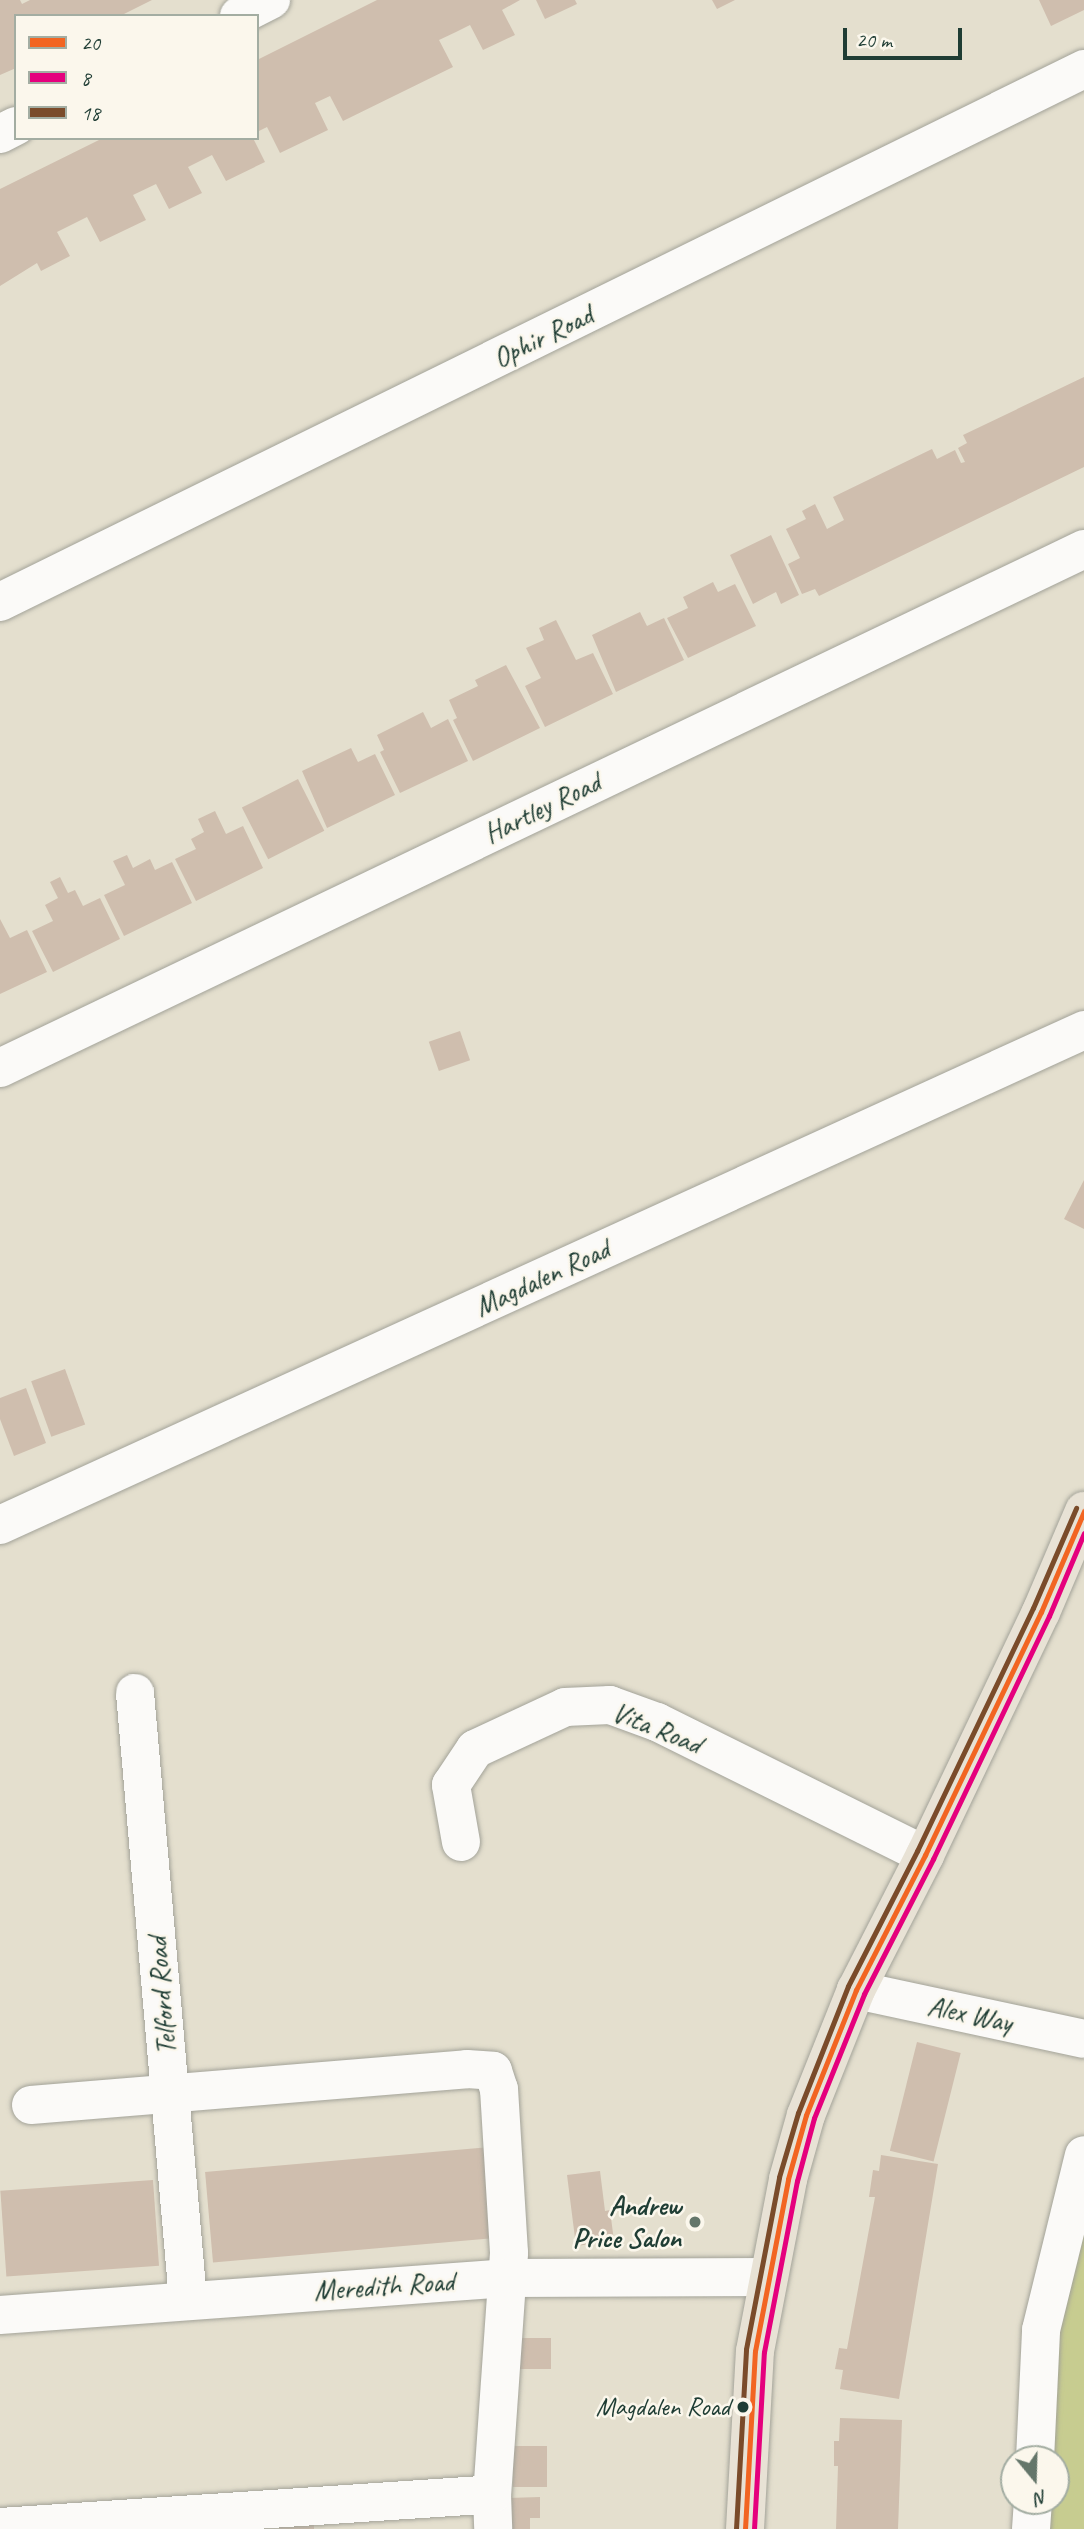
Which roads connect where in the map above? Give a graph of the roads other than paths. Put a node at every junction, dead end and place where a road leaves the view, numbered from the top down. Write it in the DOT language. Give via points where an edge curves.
graph roads {
  1 [pos="271,0"];
  2 [pos="243,14"];
  3 [pos="1084,69"];
  4 [pos="1084,549"];
  5 [pos="0,602"];
  6 [pos="1084,1030"];
  7 [pos="0,1068"];
  8 [pos="1084,1511"];
  9 [pos="0,1525"];
  10 [pos="135,1693"];
  11 [pos="461,1842"];
  12 [pos="925,1855"];
  13 [pos="856,1990"];
  14 [pos="1084,2039"];
  15 [pos="171,2094"];
  16 [pos="31,2105"];
  17 [pos="1084,2155"];
  18 [pos="507,2277"];
  19 [pos="768,2277"];
  20 [pos="188,2300"];
  21 [pos="0,2315"];
  22 [pos="1036,2445"];
  23 [pos="493,2512"];
  24 [pos="0,2527"];
  25 [pos="746,2529"];
  1 -- 2 [label="street"];
  3 -- 5 [label="street, Ophir Road"];
  4 -- 7 [label="street, Hartley Road"];
  6 -- 9 [label="street, Magdalen Road"];
  8 -- 12 [label="main road"];
  10 -- 15 [label="street, Telford Road"];
  11 -- 12 [label="street, Vita Road" via="451,1785 475,1749 565,1707 610,1705 657,1722"];
  12 -- 13 [label="main road"];
  13 -- 14 [label="street, Alex Way"];
  13 -- 19 [label="main road" via="806,2115"];
  15 -- 16 [label="street"];
  15 -- 18 [label="street" via="467,2069 493,2071 499,2089"];
  15 -- 20 [label="street, Telford Road"];
  17 -- 22 [label="street" via="1041,2330"];
  18 -- 19 [label="street, Meredith Road"];
  18 -- 20 [label="street, Meredith Road"];
  18 -- 23 [label="street"];
  19 -- 25 [label="main road" via="755,2351"];
  20 -- 21 [label="street, Meredith Road"];
  23 -- 24 [label="street"];
}
